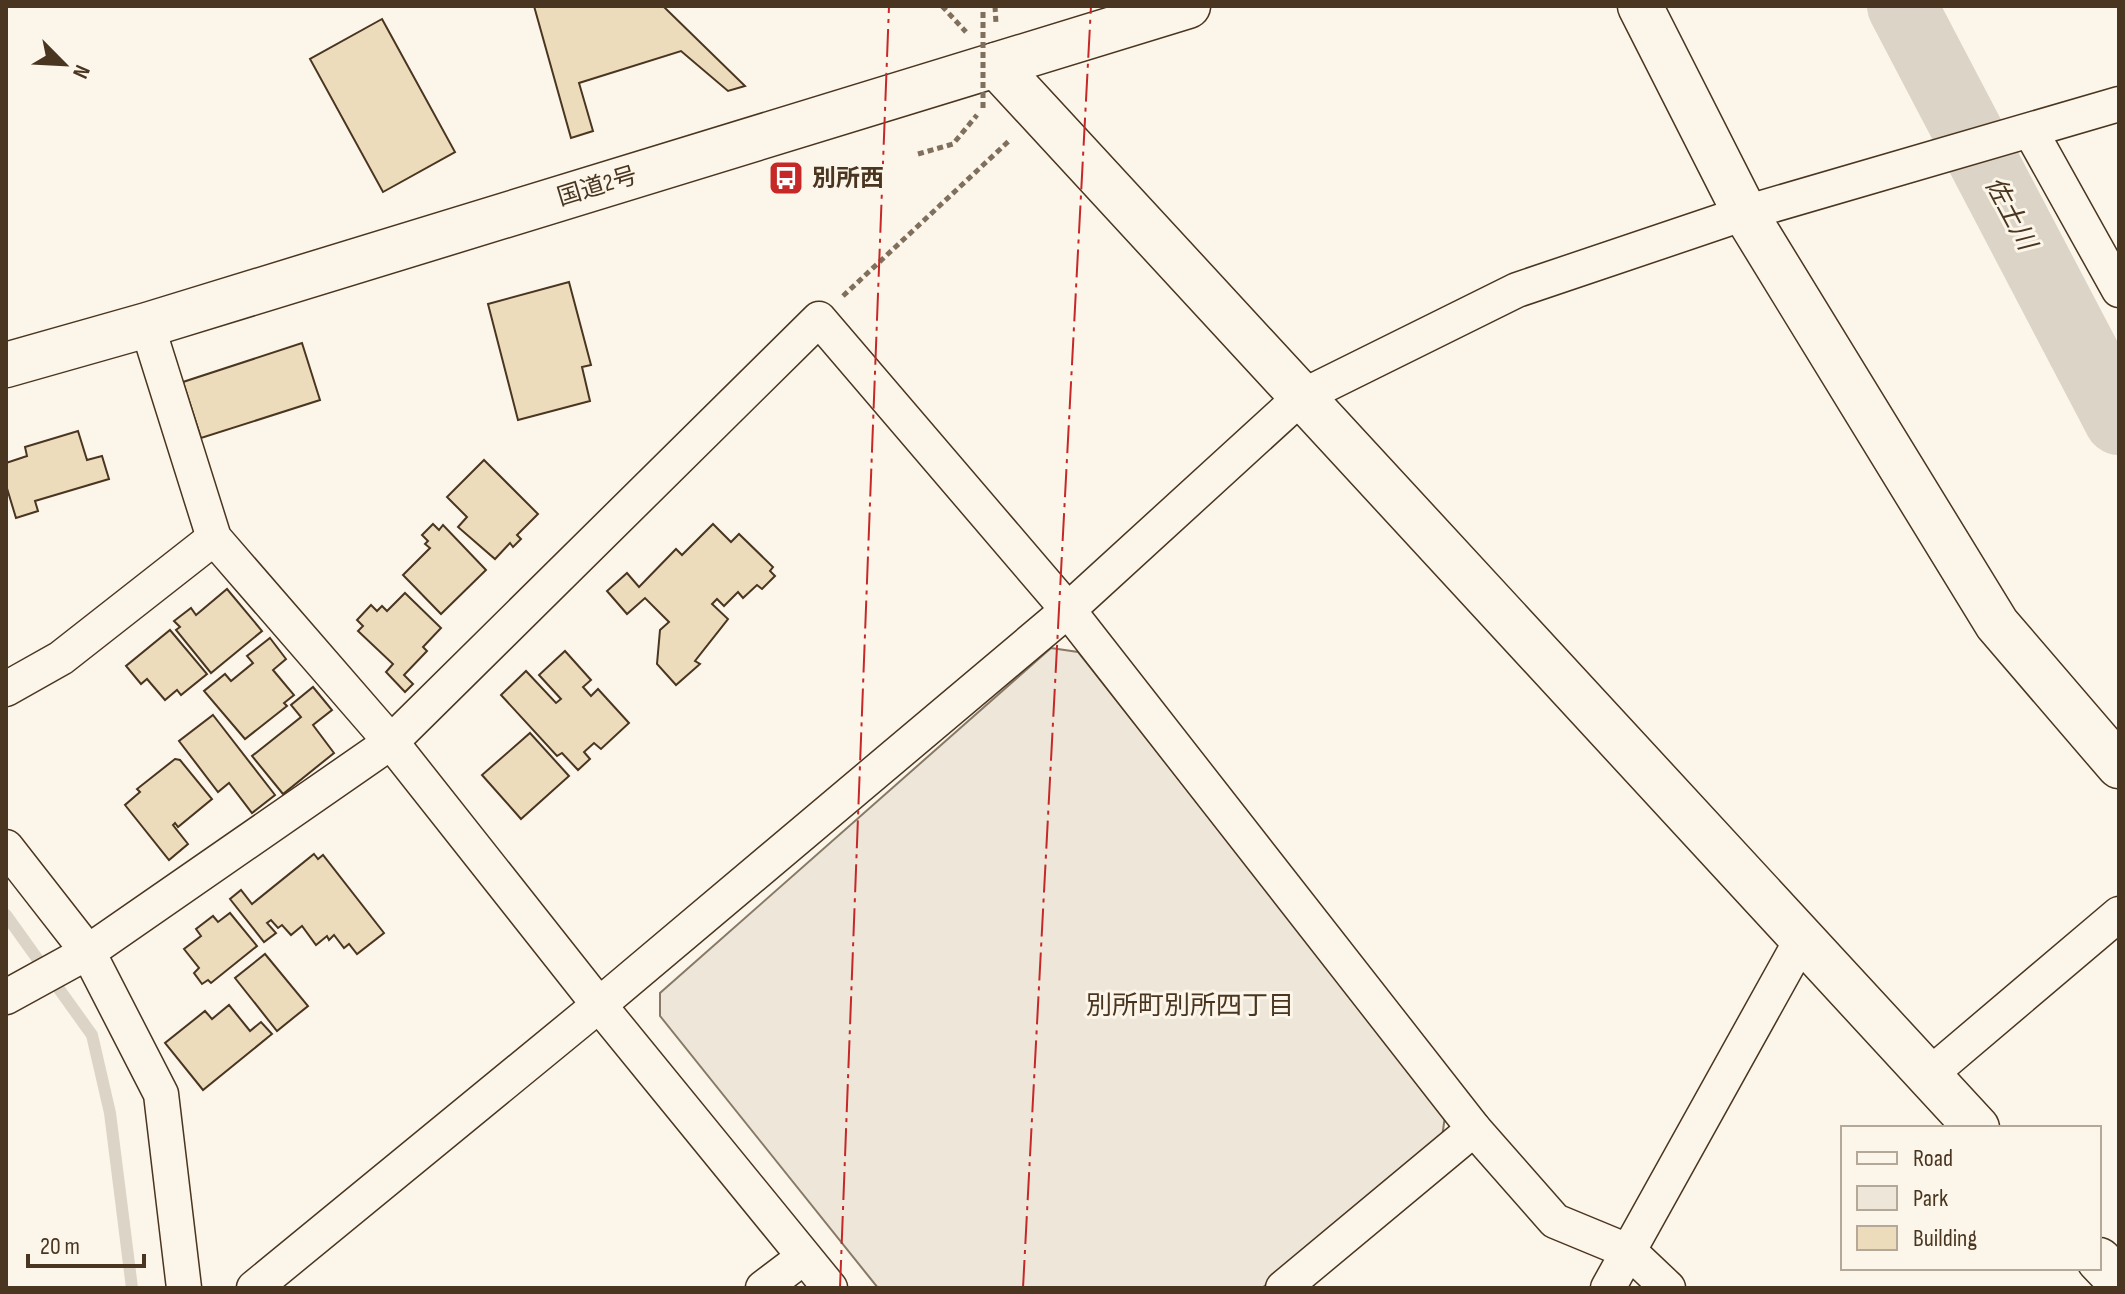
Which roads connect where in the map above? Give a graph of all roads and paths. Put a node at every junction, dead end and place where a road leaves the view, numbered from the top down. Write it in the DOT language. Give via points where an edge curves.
graph roads {
  1 [pos="983,6"];
  2 [pos="1188,6"];
  3 [pos="1640,6"];
  4 [pos="996,65"];
  5 [pos="2119,104"];
  6 [pos="1039,112"];
  7 [pos="2018,136"];
  8 [pos="918,154"];
  9 [pos="1745,213"];
  10 [pos="2119,290"];
  11 [pos="819,319"];
  12 [pos="147,325"];
  13 [pos="6,365"];
  14 [pos="1301,397"];
  15 [pos="214,538"];
  16 [pos="1068,610"];
  17 [pos="6,689"];
  18 [pos="391,742"];
  19 [pos="2119,766"];
  20 [pos="6,847"];
  21 [pos="2119,914"];
  22 [pos="1802,939"];
  23 [pos="88,952"];
  24 [pos="6,997"];
  25 [pos="599,1005"];
  26 [pos="1928,1076"];
  27 [pos="1975,1126"];
  28 [pos="1474,1129"];
  29 [pos="1630,1252"];
  30 [pos="804,1257"];
  31 [pos="2101,1262"];
  32 [pos="2119,1281"];
  33 [pos="184,1288"];
  34 [pos="254,1288"];
  35 [pos="763,1288"];
  36 [pos="830,1288"];
  37 [pos="1283,1288"];
  38 [pos="1608,1288"];
  39 [pos="1668,1288"];
  1 -- 8 [label="path, bridge" via="983,108 953,144"];
  2 -- 4 [label="main road, 国道2号"];
  3 -- 9 [label="main road"];
  4 -- 6 [label="main road"];
  4 -- 12 [label="main road, 国道2号"];
  5 -- 7 [label="street"];
  6 -- 11 [label="path"];
  6 -- 14 [label="main road"];
  7 -- 9 [label="street"];
  7 -- 10 [label="street"];
  9 -- 14 [label="street" via="1517,290"];
  9 -- 19 [label="main road" via="1997,624"];
  11 -- 16 [label="street"];
  11 -- 18 [label="street"];
  12 -- 13 [label="main road, 国道2号"];
  12 -- 15 [label="street"];
  14 -- 16 [label="street"];
  14 -- 22 [label="main road"];
  15 -- 17 [label="street" via="61,658"];
  15 -- 18 [label="street"];
  16 -- 25 [label="street"];
  16 -- 28 [label="street"];
  18 -- 23 [label="street"];
  18 -- 25 [label="street"];
  20 -- 23 [label="street"];
  21 -- 26 [label="street"];
  22 -- 26 [label="main road"];
  22 -- 29 [label="street"];
  23 -- 24 [label="street"];
  23 -- 33 [label="street" via="161,1094"];
  25 -- 30 [label="street"];
  25 -- 34 [label="street"];
  26 -- 27 [label="main road"];
  28 -- 29 [label="street" via="1555,1221"];
  28 -- 37 [label="street"];
  29 -- 38 [label="street"];
  29 -- 39 [label="street"];
  30 -- 35 [label="street"];
  30 -- 36 [label="street"];
  31 -- 32 [label="main road"];
}
